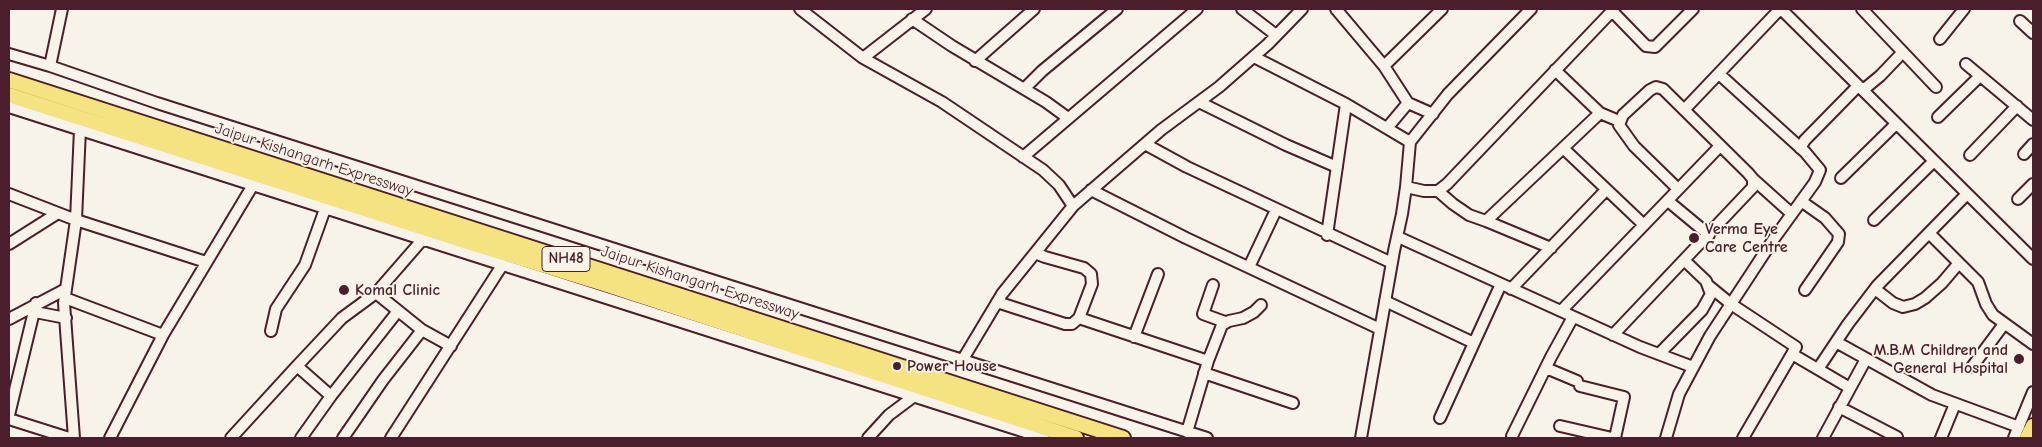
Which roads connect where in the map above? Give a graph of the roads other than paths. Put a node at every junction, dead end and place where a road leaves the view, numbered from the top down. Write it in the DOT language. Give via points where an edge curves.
graph roads {
  1 [pos="62,9"];
  2 [pos="800,9"];
  3 [pos="926,9"];
  4 [pos="1034,9"];
  5 [pos="1117,9"];
  6 [pos="1197,9"];
  7 [pos="1242,9"];
  8 [pos="1302,9"];
  9 [pos="1336,9"];
  10 [pos="1426,9"];
  11 [pos="1531,9"];
  12 [pos="1693,9"];
  13 [pos="1780,9"];
  14 [pos="1862,9"];
  15 [pos="1964,9"];
  16 [pos="1613,10"];
  17 [pos="1438,13"];
  18 [pos="912,19"];
  19 [pos="2020,21"];
  20 [pos="2033,33"];
  21 [pos="1276,36"];
  22 [pos="1940,39"];
  23 [pos="1903,52"];
  24 [pos="9,54"];
  25 [pos="1254,57"];
  26 [pos="863,58"];
  27 [pos="975,60"];
  28 [pos="1966,64"];
  29 [pos="50,66"];
  30 [pos="1384,66"];
  31 [pos="1555,70"];
  32 [pos="1719,74"];
  33 [pos="1980,76"];
  34 [pos="9,80"];
  35 [pos="1936,87"];
  36 [pos="1860,88"];
  37 [pos="1024,90"];
  38 [pos="9,95"];
  39 [pos="1199,102"];
  40 [pos="1408,103"];
  41 [pos="1346,104"];
  42 [pos="2017,106"];
  43 [pos="9,107"];
  44 [pos="1684,110"];
  45 [pos="1600,113"];
  46 [pos="1433,114"];
  47 [pos="1938,117"];
  48 [pos="1068,118"];
  49 [pos="2033,120"];
  50 [pos="1620,121"];
  51 [pos="1896,124"];
  52 [pos="1387,128"];
  53 [pos="80,129"];
  54 [pos="1410,142"];
  55 [pos="1145,144"];
  56 [pos="2033,144"];
  57 [pos="1720,146"];
  58 [pos="1563,148"];
  59 [pos="1800,148"];
  60 [pos="2024,154"];
  61 [pos="1970,155"];
  62 [pos="1023,157"];
  63 [pos="1934,161"];
  64 [pos="1337,167"];
  65 [pos="1841,178"];
  66 [pos="1754,179"];
  67 [pos="2033,184"];
  68 [pos="253,186"];
  69 [pos="1406,187"];
  70 [pos="1678,189"];
  71 [pos="1091,190"];
  72 [pos="1606,190"];
  73 [pos="1438,191"];
  74 [pos="9,194"];
  75 [pos="1967,194"];
  76 [pos="2018,199"];
  77 [pos="1668,201"];
  78 [pos="1801,201"];
  79 [pos="1073,206"];
  80 [pos="326,209"];
  81 [pos="1276,210"];
  82 [pos="58,213"];
  83 [pos="1792,214"];
  84 [pos="76,220"];
  85 [pos="1486,220"];
  86 [pos="1874,220"];
  87 [pos="1644,225"];
  88 [pos="1929,232"];
  89 [pos="1328,234"];
  90 [pos="1709,235"];
  91 [pos="1398,237"];
  92 [pos="423,239"];
  93 [pos="9,244"];
  94 [pos="1552,248"];
  95 [pos="1035,253"];
  96 [pos="2033,259"];
  97 [pos="1684,260"];
  98 [pos="206,262"];
  99 [pos="1392,263"];
  100 [pos="1959,263"];
  101 [pos="503,264"];
  102 [pos="1249,267"];
  103 [pos="1158,274"];
  104 [pos="1501,284"];
  105 [pos="1213,285"];
  106 [pos="1709,286"];
  107 [pos="1511,289"];
  108 [pos="1875,289"];
  109 [pos="1805,290"];
  110 [pos="376,293"];
  111 [pos="65,294"];
  112 [pos="1385,301"];
  113 [pos="997,302"];
  114 [pos="1731,304"];
  115 [pos="1261,305"];
  116 [pos="36,308"];
  117 [pos="398,311"];
  118 [pos="1561,311"];
  119 [pos="1573,317"];
  120 [pos="66,318"];
  121 [pos="1079,318"];
  122 [pos="9,319"];
  123 [pos="1225,322"];
  124 [pos="2004,324"];
  125 [pos="1380,329"];
  126 [pos="422,330"];
  127 [pos="271,331"];
  128 [pos="1613,334"];
  129 [pos="163,335"];
  130 [pos="1134,337"];
  131 [pos="1836,342"];
  132 [pos="1474,343"];
  133 [pos="2033,344"];
  134 [pos="451,346"];
  135 [pos="1659,354"];
  136 [pos="1792,354"];
  137 [pos="963,359"];
  138 [pos="1866,359"];
  139 [pos="1208,361"];
  140 [pos="297,366"];
  141 [pos="1693,367"];
  142 [pos="1546,368"];
  143 [pos="1972,368"];
  144 [pos="1818,369"];
  145 [pos="1204,373"];
  146 [pos="1850,388"];
  147 [pos="2033,392"];
  148 [pos="331,396"];
  149 [pos="913,397"];
  150 [pos="1293,403"];
  151 [pos="1955,404"];
  152 [pos="1839,407"];
  153 [pos="9,415"];
  154 [pos="1440,418"];
  155 [pos="9,419"];
  156 [pos="1560,426"];
  157 [pos="2027,430"];
  158 [pos="1187,432"];
  159 [pos="874,436"];
  160 [pos="1512,436"];
  161 [pos="72,437"];
  162 [pos="1897,437"];
  163 [pos="84,438"];
  164 [pos="110,438"];
  165 [pos="230,438"];
  166 [pos="301,438"];
  167 [pos="343,438"];
  168 [pos="391,438"];
  169 [pos="1044,438"];
  170 [pos="1076,438"];
  171 [pos="1123,438"];
  172 [pos="1207,438"];
  173 [pos="1361,438"];
  174 [pos="1613,438"];
  175 [pos="1666,438"];
  176 [pos="1743,438"];
  177 [pos="1823,438"];
  178 [pos="1941,438"];
  179 [pos="2014,438"];
  1 -- 29 [label="street"];
  2 -- 26 [label="street"];
  3 -- 18 [label="street"];
  4 -- 27 [label="street"];
  5 -- 37 [label="street" via="1042,71"];
  6 -- 48 [label="street"];
  7 -- 21 [label="street"];
  8 -- 21 [label="street"];
  9 -- 30 [label="street"];
  10 -- 17 [label="street"];
  11 -- 46 [label="street" via="1448,94"];
  12 -- 16 [label="street" via="1655,47 1646,46"];
  13 -- 32 [label="street"];
  13 -- 36 [label="street"];
  14 -- 23 [label="street"];
  15 -- 22 [label="street"];
  16 -- 31 [label="street"];
  17 -- 30 [label="street"];
  18 -- 26 [label="street"];
  18 -- 27 [label="street"];
  19 -- 20 [label="street"];
  21 -- 25 [label="street"];
  23 -- 35 [label="street"];
  23 -- 36 [label="street" via="1880,76"];
  24 -- 29 [label="street"];
  25 -- 39 [label="street"];
  25 -- 41 [label="street"];
  26 -- 62 [label="street" via="942,102"];
  27 -- 37 [label="street"];
  28 -- 33 [label="street"];
  29 -- 137 [label="street" via="195,116"];
  30 -- 40 [label="street"];
  31 -- 45 [label="street"];
  31 -- 73 [label="street"];
  32 -- 44 [label="street"];
  32 -- 59 [label="street"];
  33 -- 42 [label="street"];
  33 -- 47 [label="street"];
  34 -- 171 [label="highway, Jaipur Kishangarh Expressway / NH48"];
  36 -- 51 [label="street"];
  36 -- 59 [label="street"];
  37 -- 48 [label="street"];
  38 -- 170 [label="highway, Jaipur Kishangarh Expressway / NH48"];
  39 -- 55 [label="street"];
  39 -- 64 [label="street"];
  40 -- 46 [label="street"];
  40 -- 52 [label="street"];
  41 -- 52 [label="street"];
  41 -- 64 [label="street"];
  42 -- 49 [label="street"];
  42 -- 61 [label="street"];
  43 -- 53 [label="street"];
  44 -- 50 [label="street" via="1663,89 1656,87"];
  44 -- 57 [label="street"];
  45 -- 50 [label="street"];
  45 -- 58 [label="street"];
  46 -- 54 [label="street"];
  48 -- 62 [label="street"];
  50 -- 70 [label="street" via="1619,125 1634,146"];
  51 -- 63 [label="street"];
  51 -- 65 [label="street"];
  52 -- 54 [label="street"];
  53 -- 68 [label="street"];
  53 -- 84 [label="street"];
  54 -- 69 [label="street"];
  55 -- 71 [label="street"];
  55 -- 81 [label="street" via="1187,168"];
  56 -- 60 [label="street"];
  57 -- 66 [label="street"];
  57 -- 70 [label="street"];
  58 -- 72 [label="street"];
  58 -- 85 [label="street"];
  59 -- 78 [label="street" via="1820,170"];
  62 -- 79 [label="street" via="1059,185"];
  63 -- 75 [label="street"];
  63 -- 86 [label="street"];
  64 -- 89 [label="street"];
  66 -- 83 [label="street"];
  66 -- 90 [label="street" via="1754,186"];
  67 -- 76 [label="street"];
  68 -- 80 [label="street"];
  68 -- 98 [label="street"];
  69 -- 73 [label="street"];
  69 -- 91 [label="street"];
  70 -- 77 [label="street"];
  71 -- 79 [label="street"];
  71 -- 102 [label="street"];
  72 -- 87 [label="street"];
  72 -- 94 [label="street"];
  73 -- 85 [label="street" via="1469,214"];
  74 -- 82 [label="street"];
  75 -- 88 [label="street"];
  75 -- 96 [label="street"];
  77 -- 87 [label="street"];
  77 -- 90 [label="street"];
  78 -- 83 [label="street"];
  78 -- 109 [label="street" via="1825,218 1839,234 1838,242"];
  79 -- 95 [label="street"];
  80 -- 92 [label="street"];
  80 -- 127 [label="street" via="305,265 276,309"];
  81 -- 89 [label="street"];
  81 -- 102 [label="street"];
  82 -- 84 [label="street"];
  82 -- 93 [label="street"];
  83 -- 114 [label="street"];
  84 -- 98 [label="street"];
  84 -- 111 [label="street"];
  85 -- 94 [label="street"];
  87 -- 118 [label="street"];
  88 -- 100 [label="street"];
  88 -- 108 [label="street"];
  89 -- 99 [label="street"];
  90 -- 97 [label="street"];
  91 -- 99 [label="street"];
  91 -- 104 [label="street"];
  92 -- 101 [label="street"];
  92 -- 110 [label="street"];
  94 -- 107 [label="street"];
  95 -- 113 [label="street"];
  95 -- 121 [label="street" via="1084,268 1092,274 1092,284"];
  97 -- 106 [label="street"];
  97 -- 128 [label="street"];
  98 -- 129 [label="street"];
  99 -- 112 [label="street"];
  100 -- 108 [label="street" via="1942,283 1915,304 1903,307"];
  100 -- 124 [label="street" via="1978,282 1986,304"];
  101 -- 134 [label="street"];
  101 -- 149 [label="street"];
  102 -- 125 [label="street"];
  103 -- 130 [label="street"];
  104 -- 107 [label="street"];
  104 -- 132 [label="street"];
  105 -- 123 [label="street" via="1204,314"];
  106 -- 114 [label="street"];
  106 -- 135 [label="street" via="1710,299"];
  107 -- 118 [label="street"];
  108 -- 131 [label="street"];
  110 -- 117 [label="street"];
  110 -- 140 [label="street" via="342,318"];
  111 -- 116 [label="street"];
  111 -- 120 [label="street"];
  111 -- 129 [label="street"];
  112 -- 125 [label="street"];
  112 -- 132 [label="street"];
  113 -- 121 [label="street" via="1065,324 1072,324"];
  113 -- 137 [label="street"];
  114 -- 136 [label="street" via="1796,347"];
  114 -- 141 [label="street"];
  115 -- 123 [label="street" via="1243,318"];
  116 -- 120 [label="street"];
  116 -- 122 [label="street"];
  116 -- 153 [label="street"];
  117 -- 126 [label="street"];
  117 -- 148 [label="street"];
  118 -- 119 [label="street"];
  119 -- 128 [label="street"];
  119 -- 142 [label="street"];
  120 -- 161 [label="street"];
  121 -- 130 [label="street"];
  123 -- 139 [label="street"];
  124 -- 133 [label="street"];
  124 -- 143 [label="street"];
  125 -- 173 [label="street"];
  126 -- 134 [label="street"];
  126 -- 167 [label="street"];
  128 -- 135 [label="street"];
  129 -- 164 [label="street"];
  130 -- 139 [label="street"];
  131 -- 138 [label="street"];
  131 -- 144 [label="street"];
  132 -- 154 [label="street"];
  134 -- 168 [label="street"];
  135 -- 141 [label="street"];
  136 -- 144 [label="street"];
  136 -- 176 [label="street"];
  137 -- 158 [label="street"];
  138 -- 146 [label="street"];
  138 -- 151 [label="street"];
  139 -- 145 [label="street"];
  140 -- 148 [label="street"];
  140 -- 165 [label="street"];
  141 -- 175 [label="street" via="1679,394"];
  142 -- 160 [label="street"];
  142 -- 174 [label="street" via="1579,384 1624,397"];
  144 -- 146 [label="street"];
  145 -- 150 [label="street"];
  145 -- 158 [label="street"];
  146 -- 152 [label="street"];
  147 -- 157 [label="street"];
  148 -- 166 [label="street"];
  149 -- 159 [label="street" via="889,415"];
  149 -- 169 [label="street"];
  151 -- 157 [label="street"];
  151 -- 178 [label="street"];
  152 -- 162 [label="street"];
  152 -- 177 [label="street"];
  155 -- 161 [label="street"];
  156 -- 174 [label="street"];
  157 -- 179 [label="street"];
  158 -- 172 [label="street"];
  161 -- 163 [label="street"];
}
